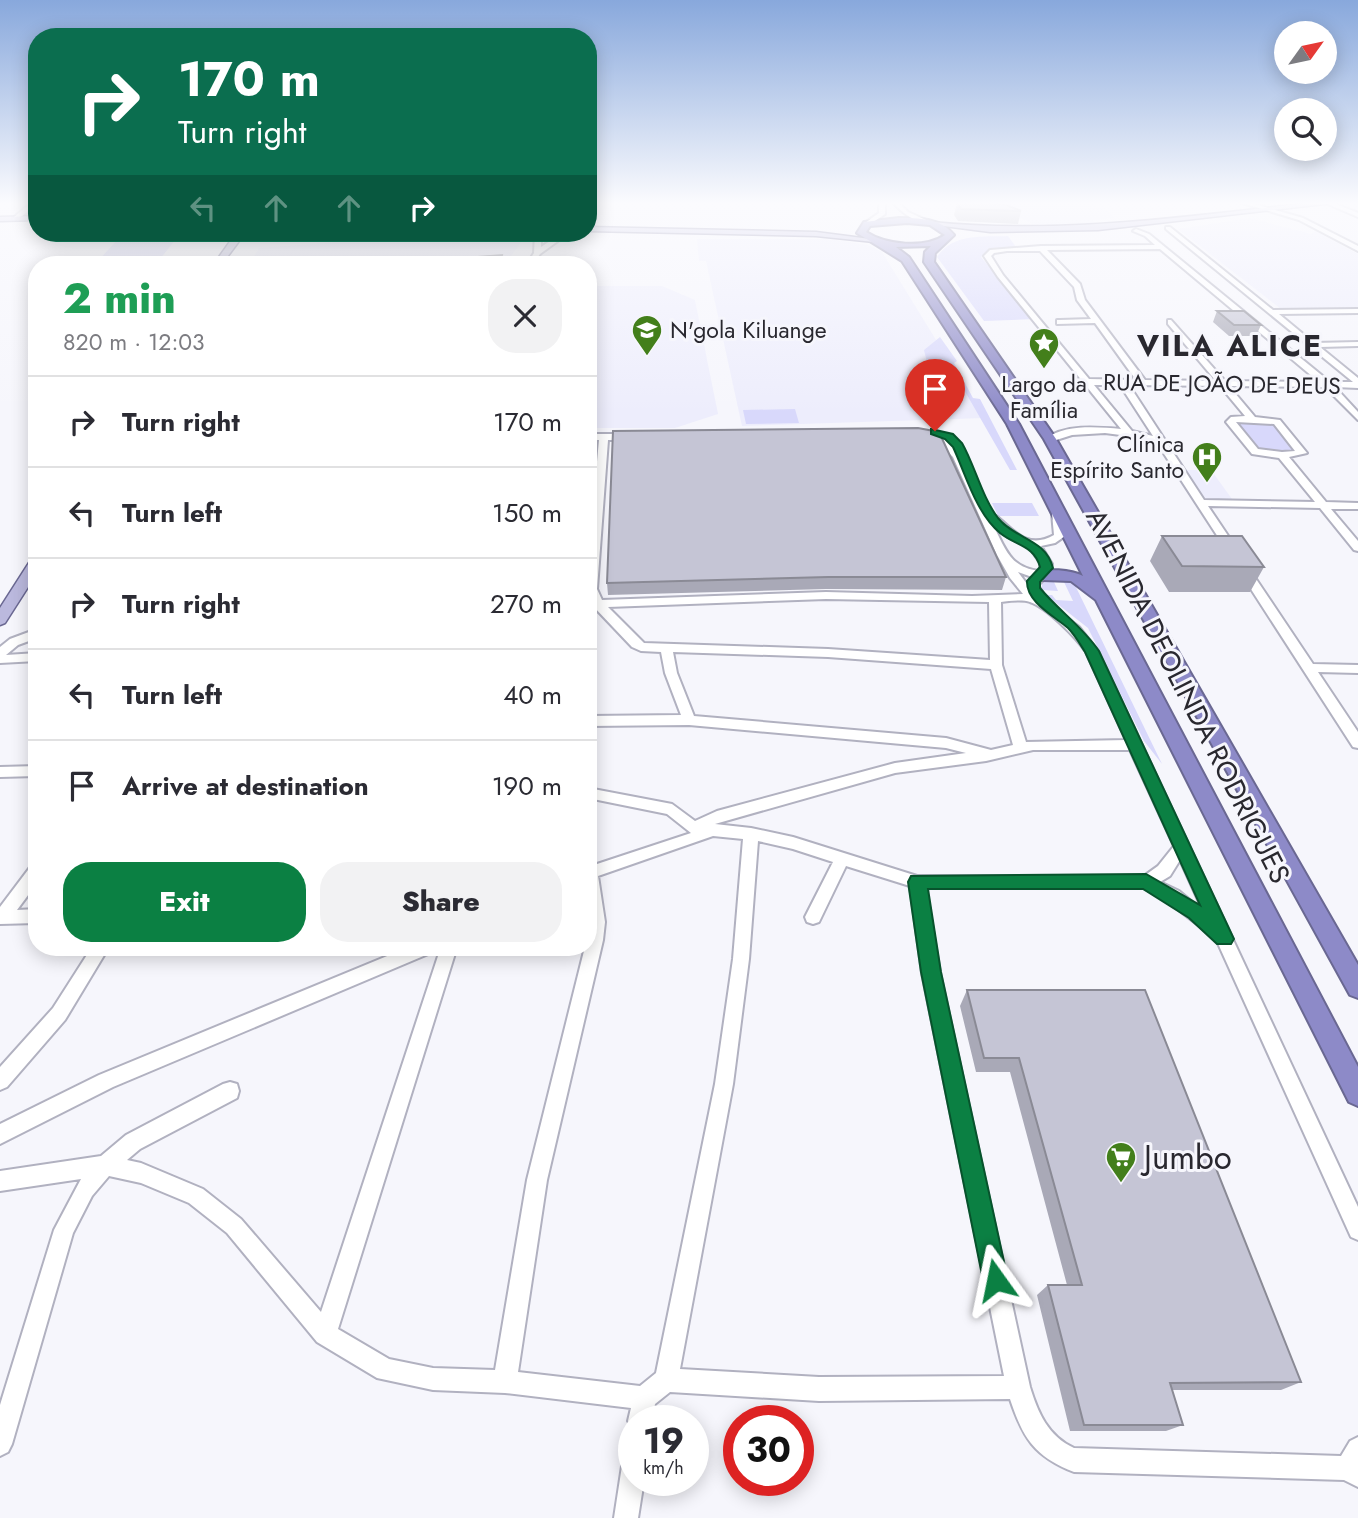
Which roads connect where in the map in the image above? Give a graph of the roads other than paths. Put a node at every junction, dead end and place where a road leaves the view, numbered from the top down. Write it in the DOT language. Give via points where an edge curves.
graph roads {
  1 [pos="915,273"];
  2 [pos="937,273"];
  3 [pos="998,273"];
  4 [pos="1063,273"];
  5 [pos="1192,273"];
  6 [pos="1223,273"];
  7 [pos="1236,309"];
  8 [pos="1358,311"];
  9 [pos="1271,312"];
  10 [pos="1245,316"];
  11 [pos="1097,321"];
  12 [pos="1060,322"];
  13 [pos="1171,322"];
  14 [pos="1358,344"];
  15 [pos="1311,345"];
  16 [pos="1086,382"];
  17 [pos="1123,383"];
  18 [pos="1143,383"];
  19 [pos="1358,383"];
  20 [pos="1223,384"];
  21 [pos="1328,385"];
  22 [pos="1358,417"];
  23 [pos="1252,419"];
  24 [pos="1147,424"];
  25 [pos="1131,432"];
  26 [pos="1051,433"];
  27 [pos="597,435"];
  28 [pos="597,436"];
  29 [pos="604,437"];
  30 [pos="1160,444"];
  31 [pos="1282,455"];
  32 [pos="1054,501"];
  33 [pos="1201,503"];
  34 [pos="1322,505"];
  35 [pos="1358,506"];
  36 [pos="597,519"];
  37 [pos="1028,542"];
  38 [pos="1358,548"];
  39 [pos="1008,561"];
  40 [pos="28,575"];
  41 [pos="1043,575"];
  42 [pos="1021,584"];
  43 [pos="995,600"];
  44 [pos="1043,603"];
  45 [pos="597,607"];
  46 [pos="597,608"];
  47 [pos="1112,613"];
  48 [pos="0,620"];
  49 [pos="28,637"];
  50 [pos="666,648"];
  51 [pos="0,653"];
  52 [pos="28,657"];
  53 [pos="0,659"];
  54 [pos="996,665"];
  55 [pos="1308,668"];
  56 [pos="1358,669"];
  57 [pos="689,720"];
  58 [pos="597,721"];
  59 [pos="1358,743"];
  60 [pos="1136,746"];
  61 [pos="1021,748"];
  62 [pos="991,755"];
  63 [pos="28,771"];
  64 [pos="0,772"];
  65 [pos="597,795"];
  66 [pos="692,828"];
  67 [pos="712,832"];
  68 [pos="751,834"];
  69 [pos="1182,846"];
  70 [pos="844,857"];
  71 [pos="597,870"];
  72 [pos="28,882"];
  73 [pos="917,882"];
  74 [pos="1146,882"];
  75 [pos="28,916"];
  76 [pos="1,917"];
  77 [pos="813,917"];
  78 [pos="1224,939"];
  79 [pos="95,956"];
  80 [pos="405,956"];
  81 [pos="446,956"];
  82 [pos="592,956"];
  83 [pos="1358,987"];
  84 [pos="0,1082"];
  85 [pos="230,1091"];
  86 [pos="1358,1093"];
  87 [pos="0,1134"];
  88 [pos="105,1165"];
  89 [pos="0,1181"];
  90 [pos="1358,1230"];
  91 [pos="325,1334"];
  92 [pos="666,1380"];
  93 [pos="505,1382"];
  94 [pos="1018,1387"];
  95 [pos="644,1398"];
  96 [pos="643,1405"];
  97 [pos="0,1444"];
  98 [pos="1355,1464"];
  99 [pos="629,1496"];
  100 [pos="626,1518"];
  1 -- 32 [label="highway, AVENIDA DEOLINDA RODRIGUES" via="1013,424"];
  2 -- 26 [label="highway, AVENIDA DEOLINDA RODRIGUES"];
  3 -- 16 [label="street"];
  4 -- 11 [label="street"];
  5 -- 7 [label="street"];
  6 -- 9 [label="street"];
  7 -- 9 [label="street"];
  7 -- 10 [label="street"];
  8 -- 9 [label="street"];
  9 -- 10 [label="street"];
  9 -- 15 [label="street"];
  10 -- 21 [label="street"];
  11 -- 12 [label="street"];
  11 -- 18 [label="street"];
  13 -- 20 [label="street"];
  14 -- 15 [label="street"];
  15 -- 19 [label="street"];
  16 -- 17 [label="street, RUA DE JOÃO DE DEUS"];
  16 -- 25 [label="street"];
  17 -- 18 [label="street, RUA DE JOÃO DE DEUS"];
  17 -- 24 [label="street"];
  18 -- 20 [label="street, RUA DE JOÃO DE DEUS"];
  19 -- 21 [label="street, RUA DE JOÃO DE DEUS"];
  20 -- 21 [label="street, RUA DE JOÃO DE DEUS"];
  20 -- 23 [label="street"];
  21 -- 22 [label="street"];
  23 -- 31 [label="street" via="1277,422 1301,452"];
  23 -- 31 [label="street" via="1231,422 1255,452"];
  24 -- 25 [label="street"];
  24 -- 30 [label="street"];
  25 -- 26 [label="street"];
  25 -- 30 [label="street"];
  26 -- 83 [label="highway, AVENIDA DEOLINDA RODRIGUES"];
  27 -- 29 [label="street" via="645,435"];
  28 -- 29 [label="street"];
  29 -- 36 [label="street"];
  30 -- 33 [label="street"];
  31 -- 34 [label="street"];
  32 -- 37 [label="street" via="1060,536 1050,542"];
  32 -- 47 [label="highway, AVENIDA DEOLINDA RODRIGUES"];
  33 -- 34 [label="street"];
  33 -- 55 [label="street"];
  34 -- 35 [label="street"];
  34 -- 38 [label="street"];
  37 -- 39 [label="street" via="1008,546"];
  37 -- 39 [label="street" via="1007,533 992,519 953,439 940,433 917,432 938,436 953,447"];
  37 -- 41 [label="street" via="1044,558 1047,568"];
  39 -- 41 [label="street" via="1028,573"];
  39 -- 42 [label="street"];
  40 -- 48 [label="main road"];
  41 -- 44 [label="street" via="1032,585"];
  41 -- 47 [label="highway" via="1080,580"];
  42 -- 43 [label="street"];
  42 -- 44 [label="street"];
  43 -- 44 [label="street" via="1007,596"];
  43 -- 45 [label="street" via="894,595"];
  43 -- 54 [label="street"];
  44 -- 60 [label="street" via="1084,638"];
  46 -- 50 [label="street" via="641,647"];
  47 -- 86 [label="highway, AVENIDA DEOLINDA RODRIGUES"];
  49 -- 51 [label="street"];
  50 -- 54 [label="street"];
  50 -- 57 [label="street"];
  52 -- 53 [label="street"];
  54 -- 61 [label="street"];
  55 -- 56 [label="street"];
  55 -- 59 [label="street"];
  57 -- 58 [label="street"];
  57 -- 62 [label="street" via="946,743"];
  60 -- 61 [label="street"];
  60 -- 69 [label="street"];
  61 -- 62 [label="street"];
  62 -- 66 [label="street" via="895,768"];
  63 -- 64 [label="street"];
  65 -- 66 [label="street" via="672,810"];
  66 -- 67 [label="street"];
  67 -- 68 [label="street"];
  67 -- 71 [label="street"];
  68 -- 70 [label="street"];
  68 -- 92 [label="street" via="724,1084"];
  69 -- 74 [label="street" via="1164,871"];
  69 -- 78 [label="street"];
  70 -- 73 [label="street"];
  70 -- 77 [label="street"];
  72 -- 76 [label="street"];
  73 -- 74 [label="street"];
  73 -- 94 [label="street" via="934,986"];
  74 -- 78 [label="street" via="1196,912"];
  75 -- 76 [label="street"];
  78 -- 90 [label="street"];
  79 -- 84 [label="street" via="59,1014"];
  80 -- 87 [label="street" via="106,1081"];
  81 -- 91 [label="street"];
  82 -- 93 [label="street" via="537,1180"];
  85 -- 88 [label="street" via="152,1130"];
  88 -- 89 [label="street"];
  88 -- 91 [label="street" via="141,1173 196,1196 234,1226"];
  88 -- 97 [label="street" via="85,1189 64,1230"];
  91 -- 93 [label="street" via="399,1375"];
  92 -- 94 [label="street" via="819,1389"];
  92 -- 95 [label="street"];
  93 -- 95 [label="street"];
  94 -- 98 [label="street" via="1036,1434 1060,1455 1074,1460"];
  95 -- 96 [label="street"];
  99 -- 100 [label="street"];
}
